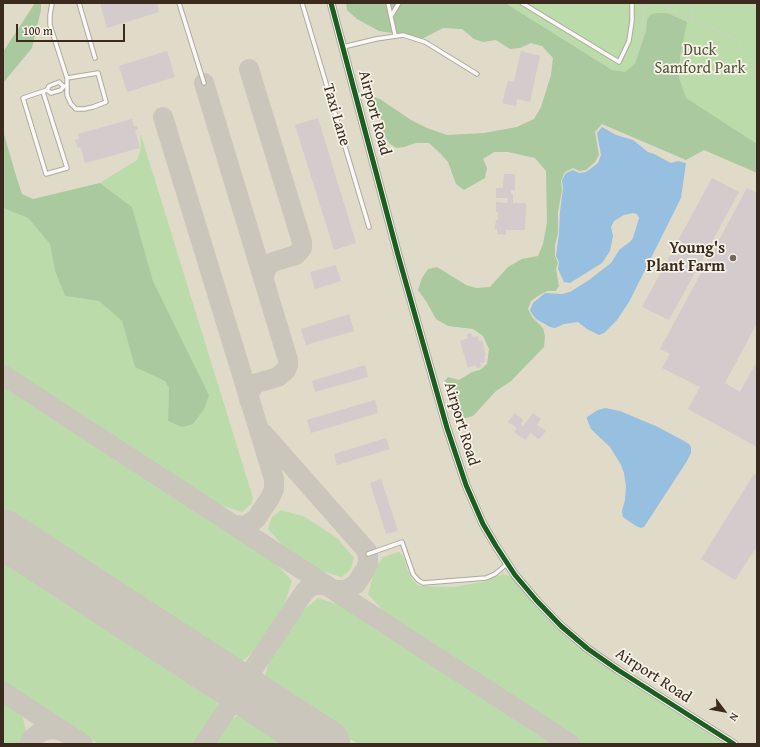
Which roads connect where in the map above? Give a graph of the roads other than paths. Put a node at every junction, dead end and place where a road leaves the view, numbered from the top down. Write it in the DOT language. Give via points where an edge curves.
graph roads {
  1 [pos="52,3"];
  2 [pos="79,3"];
  3 [pos="179,3"];
  4 [pos="302,3"];
  5 [pos="331,3"];
  6 [pos="388,3"];
  7 [pos="399,3"];
  8 [pos="522,3"];
  9 [pos="632,3"];
  10 [pos="391,16"];
  11 [pos="395,35"];
  12 [pos="343,47"];
  13 [pos="94,58"];
  14 [pos="477,74"];
  15 [pos="67,78"];
  16 [pos="204,84"];
  17 [pos="64,86"];
  18 [pos="45,91"];
  19 [pos="369,227"];
  20 [pos="368,554"];
  21 [pos="508,563"];
  22 [pos="734,744"];
  1 -- 15 [label="lane" via="50,25"];
  2 -- 13 [label="lane"];
  3 -- 16 [label="lane"];
  4 -- 19 [label="lane, Taxi Lane"];
  5 -- 12 [label="street, Airport Road"];
  6 -- 10 [label="lane"];
  7 -- 10 [label="lane"];
  8 -- 9 [label="lane" via="619,62 629,41"];
  10 -- 11 [label="lane"];
  11 -- 12 [label="lane"];
  11 -- 14 [label="lane" via="425,42"];
  12 -- 21 [label="street, Airport Road" via="447,428 466,485 480,517"];
  15 -- 17 [label="lane"];
  15 -- 17 [label="lane" via="98,73 106,102 76,109 70,104"];
  17 -- 18 [label="lane" via="61,90 51,93"];
  17 -- 18 [label="lane" via="59,82 49,86"];
  18 -- 18 [label="lane" via="23,98 46,174 67,168"];
  20 -- 21 [label="lane" via="402,542 413,574 423,583 486,578"];
  21 -- 22 [label="street, Airport Road" via="536,601 588,649"];
}
